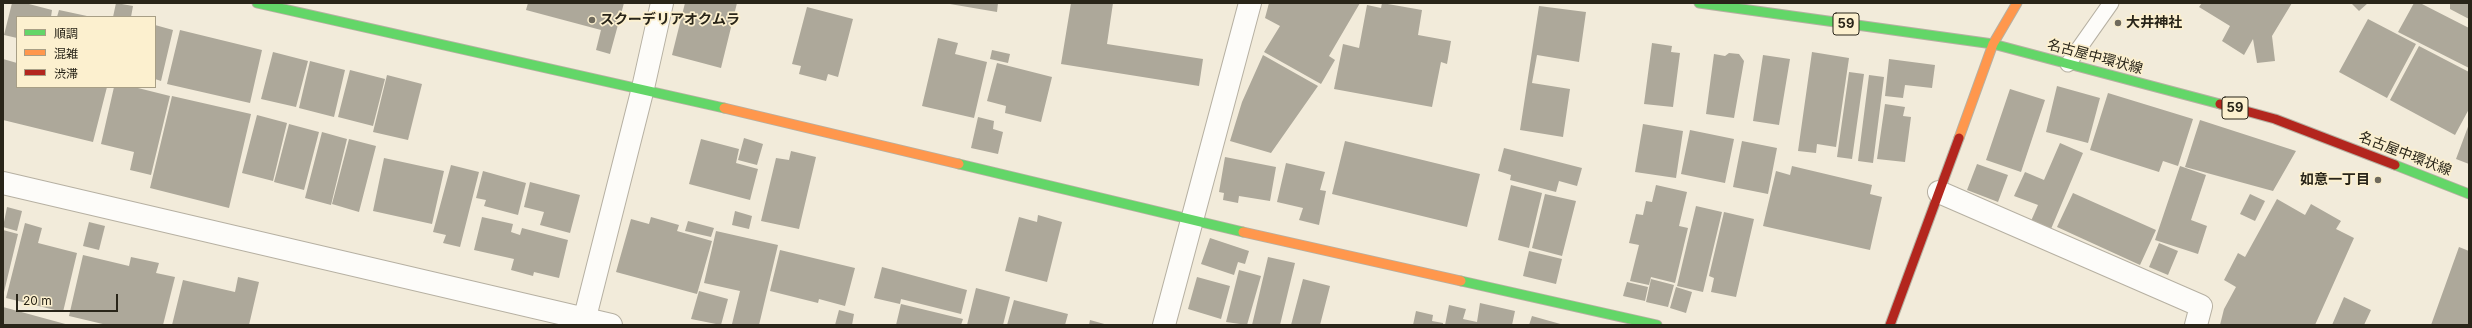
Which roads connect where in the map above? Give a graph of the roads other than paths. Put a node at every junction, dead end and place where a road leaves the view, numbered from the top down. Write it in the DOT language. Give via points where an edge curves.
graph roads {
  1 [pos="257,3"];
  2 [pos="662,3"];
  3 [pos="1250,3"];
  4 [pos="1699,3"];
  5 [pos="2016,3"];
  6 [pos="2111,3"];
  7 [pos="1993,44"];
  8 [pos="2068,64"];
  9 [pos="644,88"];
  10 [pos="3,183"];
  11 [pos="1939,192"];
  12 [pos="2469,194"];
  13 [pos="1191,220"];
  14 [pos="584,322"];
  15 [pos="611,325"];
  16 [pos="1164,325"];
  17 [pos="1657,325"];
  18 [pos="1890,325"];
  19 [pos="2196,325"];
  1 -- 9 [label="street"];
  2 -- 9 [label="street"];
  3 -- 13 [label="street"];
  4 -- 7 [label="street, 名古屋中環状線 / 59"];
  5 -- 7 [label="street"];
  6 -- 8 [label="lane"];
  7 -- 8 [label="street, 名古屋中環状線 / 59"];
  7 -- 11 [label="street"];
  8 -- 12 [label="street, 名古屋中環状線 / 59" via="2275,119"];
  9 -- 13 [label="street"];
  9 -- 14 [label="street"];
  10 -- 14 [label="street"];
  11 -- 18 [label="street"];
  11 -- 19 [label="street" via="2201,306"];
  13 -- 16 [label="street"];
  13 -- 17 [label="street"];
  14 -- 15 [label="street"];
}
